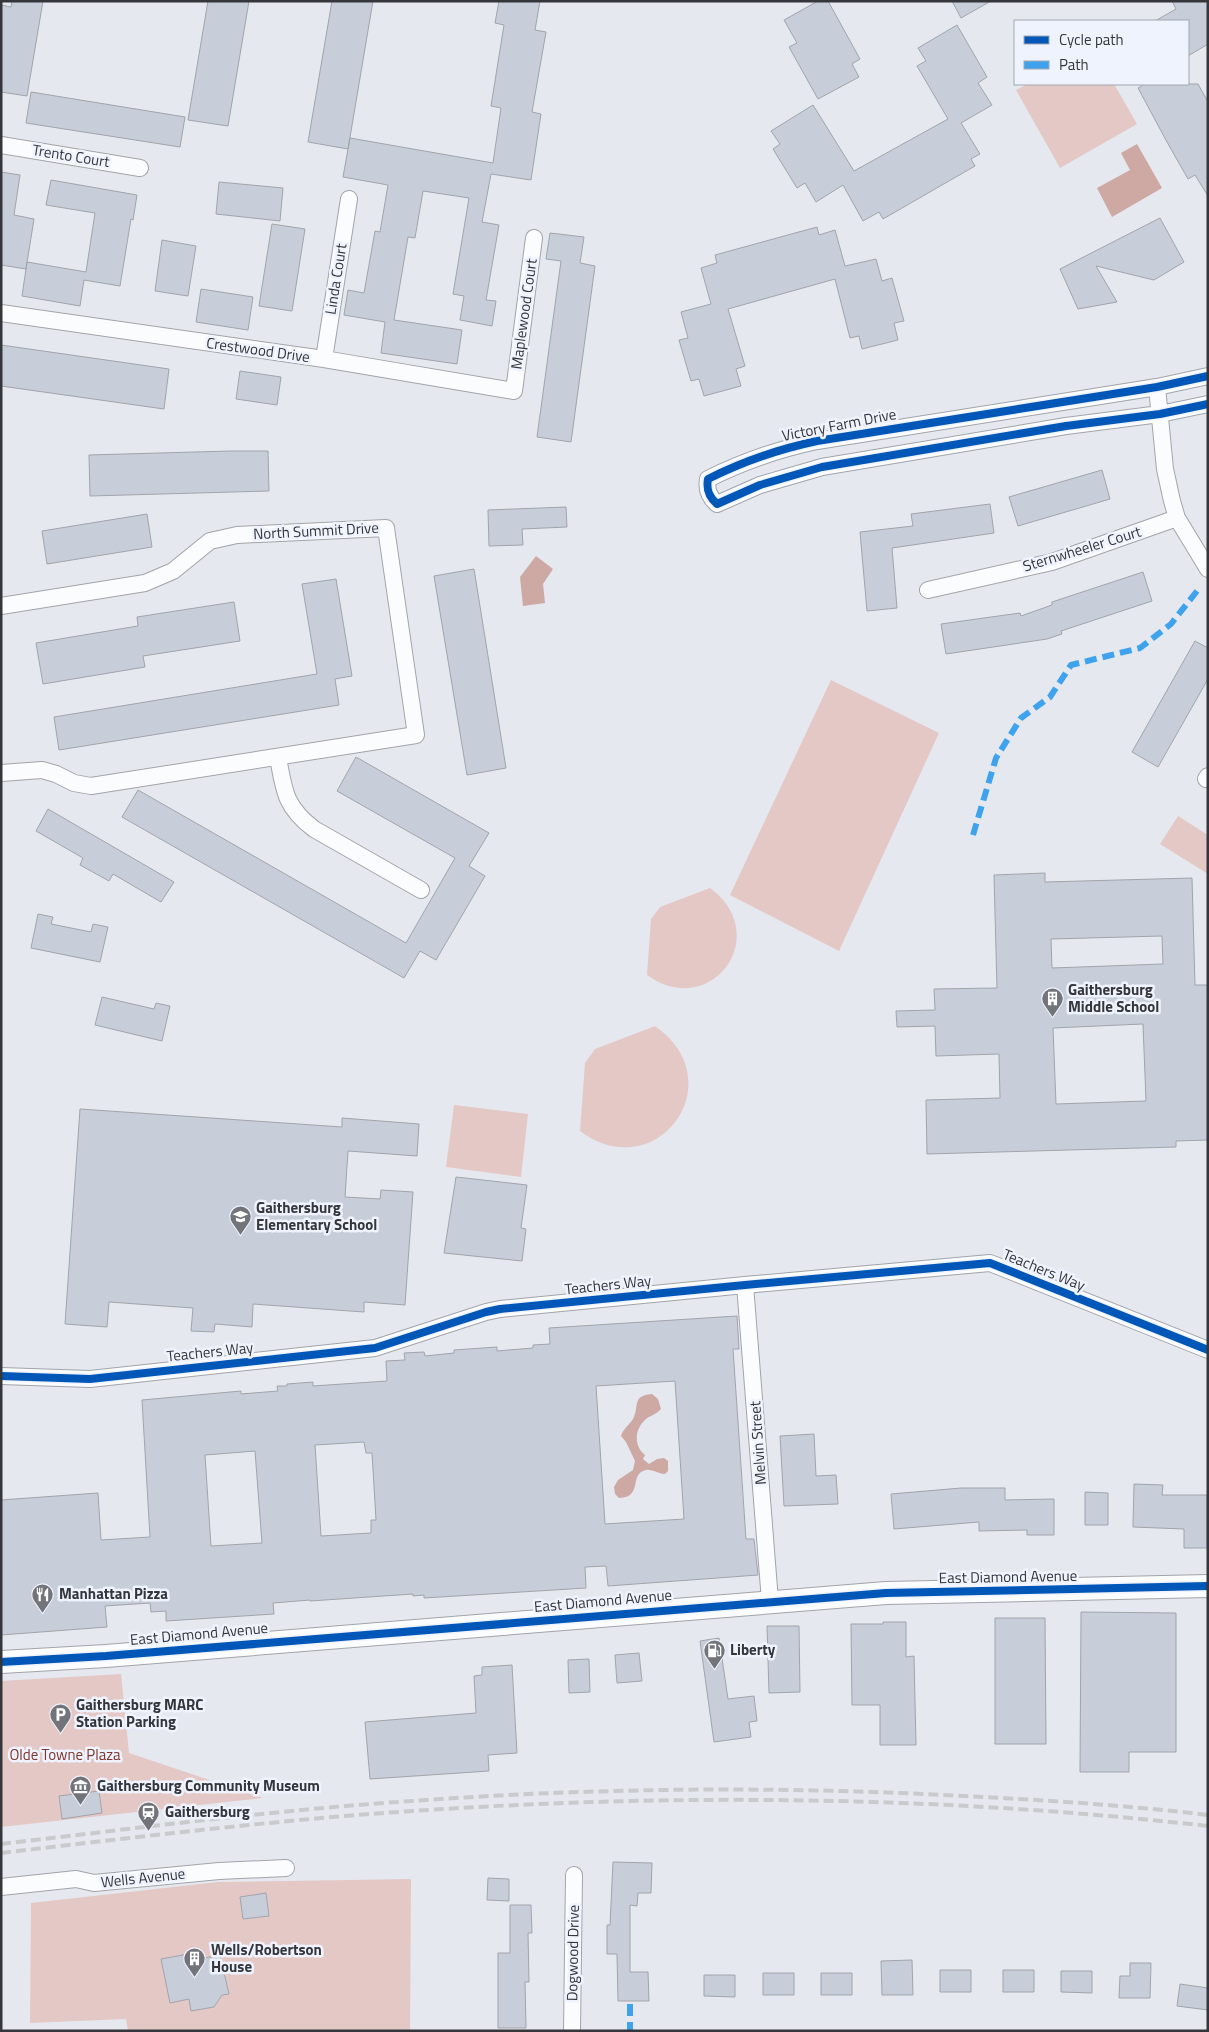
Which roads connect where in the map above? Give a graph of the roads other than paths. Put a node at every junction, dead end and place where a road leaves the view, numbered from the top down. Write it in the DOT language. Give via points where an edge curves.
graph roads {
  1 [pos="1,145"];
  2 [pos="140,168"];
  3 [pos="349,198"];
  4 [pos="534,238"];
  5 [pos="1,313"];
  6 [pos="324,359"];
  7 [pos="1208,376"];
  8 [pos="1157,387"];
  9 [pos="514,391"];
  10 [pos="1208,404"];
  11 [pos="1160,414"];
  12 [pos="1178,518"];
  13 [pos="1208,569"];
  14 [pos="928,590"];
  15 [pos="1,606"];
  16 [pos="278,757"];
  17 [pos="1,773"];
  18 [pos="421,890"];
  19 [pos="745,1285"];
  20 [pos="1208,1350"];
  21 [pos="1,1376"];
  22 [pos="1208,1586"];
  23 [pos="770,1602"];
  24 [pos="1,1662"];
  25 [pos="286,1868"];
  26 [pos="574,1875"];
  27 [pos="1,1887"];
  28 [pos="572,2031"];
  1 -- 2 [label="street, Trento Court"];
  3 -- 6 [label="street, Linda Court"];
  4 -- 9 [label="street, Maplewood Court"];
  5 -- 6 [label="street, Crestwood Drive"];
  6 -- 9 [label="street, Crestwood Drive"];
  7 -- 8 [label="street, Victory Farm Drive"];
  8 -- 11 [label="street"];
  8 -- 11 [label="street, Victory Farm Drive" via="801,444 726,470 708,479 707,486 717,504 760,485 822,467 1066,426"];
  10 -- 11 [label="street, Victory Farm Drive"];
  11 -- 12 [label="street" via="1165,469"];
  12 -- 13 [label="street"];
  12 -- 14 [label="street, Sternwheeler Court" via="1052,562"];
  15 -- 16 [label="street, North Summit Drive" via="146,583 172,571 210,541 237,535 386,528 416,735"];
  16 -- 17 [label="street, North Summit Drive" via="91,786 42,770"];
  16 -- 18 [label="street" via="283,789 299,818"];
  19 -- 20 [label="street, Teachers Way" via="990,1263"];
  19 -- 21 [label="street, Teachers Way" via="500,1309 375,1348 90,1379"];
  19 -- 23 [label="street, Melvin Street"];
  22 -- 23 [label="street, East Diamond Avenue" via="886,1593"];
  23 -- 24 [label="street, East Diamond Avenue"];
  25 -- 27 [label="street, Wells Avenue" via="94,1883 76,1879"];
  26 -- 28 [label="street, Dogwood Drive"];
}
